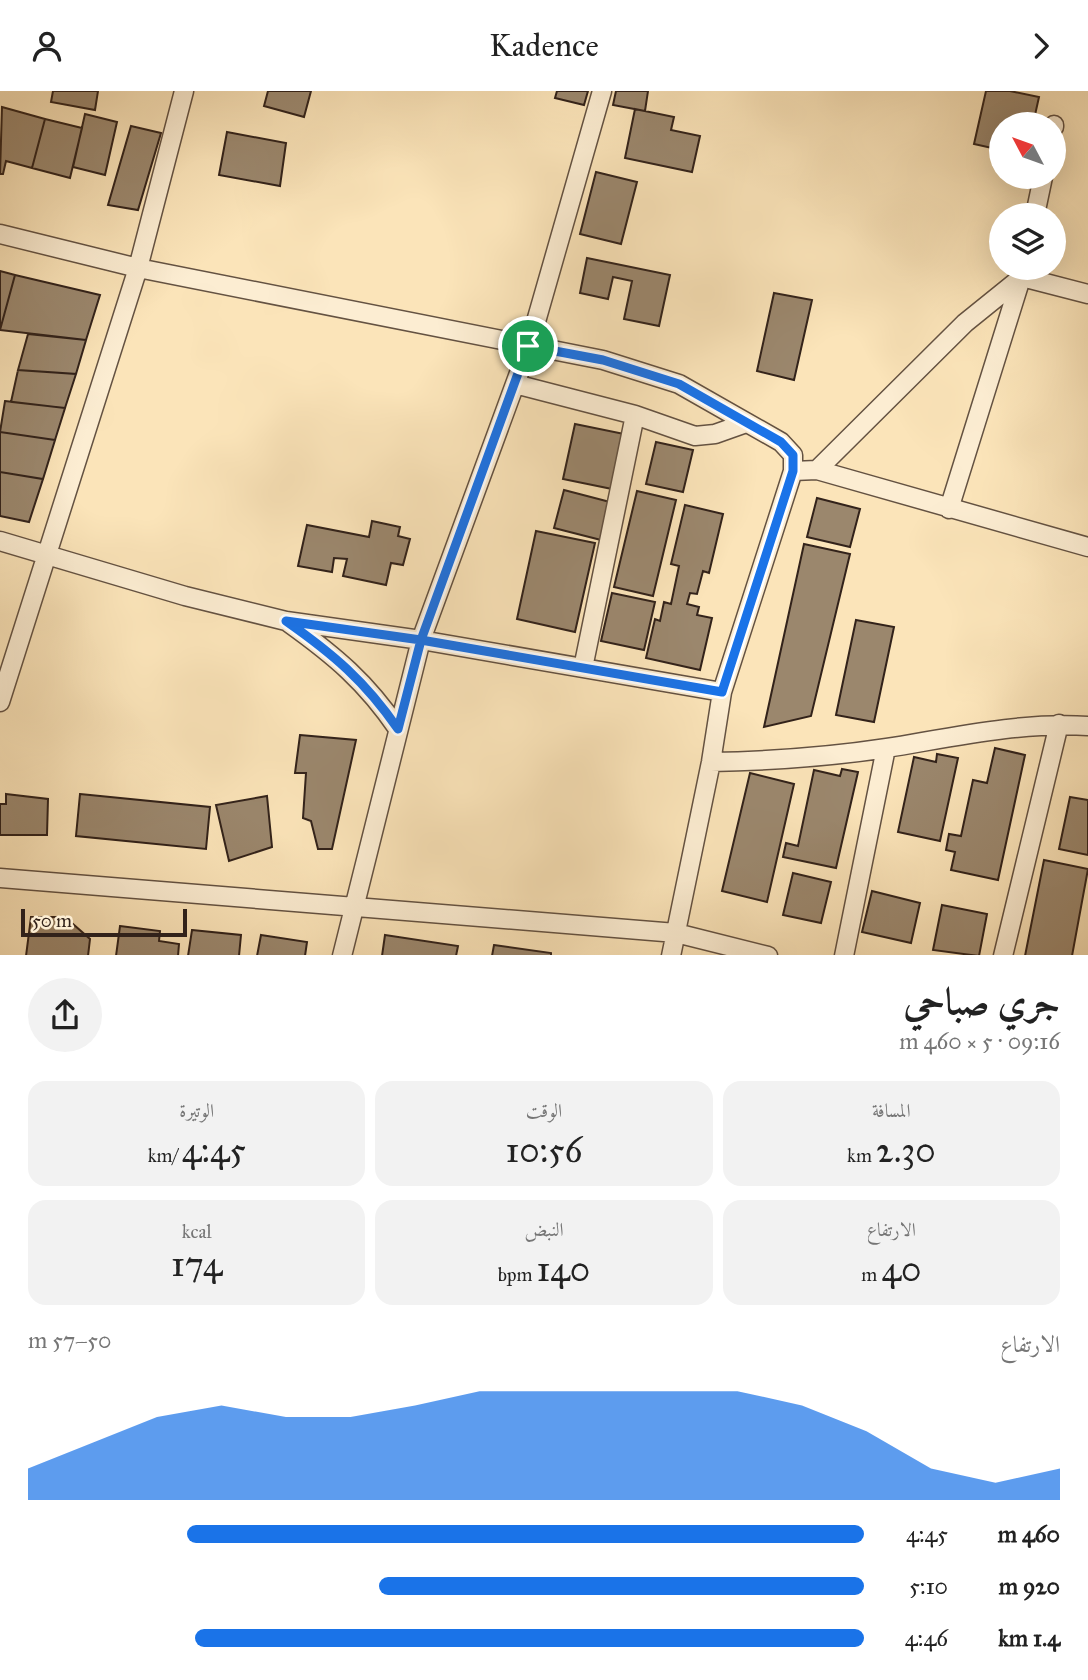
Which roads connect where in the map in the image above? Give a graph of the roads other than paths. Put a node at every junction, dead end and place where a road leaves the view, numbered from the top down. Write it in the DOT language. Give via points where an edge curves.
graph roads {
  1 [pos="184,91"];
  2 [pos="603,91"];
  3 [pos="0,233"];
  4 [pos="138,268"];
  5 [pos="1014,280"];
  6 [pos="1021,280"];
  7 [pos="1048,280"];
  8 [pos="1088,293"];
  9 [pos="528,346"];
  10 [pos="515,384"];
  11 [pos="635,415"];
  12 [pos="746,423"];
  13 [pos="817,470"];
  14 [pos="793,471"];
  15 [pos="949,509"];
  16 [pos="0,541"];
  17 [pos="1088,547"];
  18 [pos="45,554"];
  19 [pos="286,621"];
  20 [pos="421,640"];
  21 [pos="583,668"];
  22 [pos="722,692"];
  23 [pos="0,702"];
  24 [pos="1059,724"];
  25 [pos="1088,726"];
  26 [pos="398,729"];
  27 [pos="886,748"];
  28 [pos="711,762"];
  29 [pos="0,879"];
  30 [pos="352,906"];
  31 [pos="676,933"];
  32 [pos="342,955"];
  33 [pos="671,955"];
  34 [pos="768,955"];
  35 [pos="844,955"];
  36 [pos="1003,955"];
  1 -- 4 [label="street"];
  2 -- 9 [label="street"];
  3 -- 4 [label="street"];
  4 -- 9 [label="street"];
  4 -- 18 [label="street"];
  5 -- 13 [label="street"];
  6 -- 15 [label="street"];
  7 -- 8 [label="street"];
  9 -- 10 [label="street"];
  9 -- 12 [label="street" via="603,360 679,384"];
  10 -- 11 [label="street"];
  10 -- 20 [label="street"];
  11 -- 12 [label="street" via="695,436"];
  11 -- 21 [label="street"];
  12 -- 14 [label="street" via="781,442 793,455"];
  13 -- 14 [label="street"];
  13 -- 15 [label="street"];
  14 -- 22 [label="street"];
  15 -- 17 [label="street"];
  16 -- 18 [label="street"];
  18 -- 19 [label="street"];
  18 -- 23 [label="street"];
  19 -- 20 [label="street"];
  19 -- 26 [label="street" via="337,657 372,692"];
  20 -- 21 [label="street"];
  20 -- 26 [label="street"];
  21 -- 22 [label="street"];
  22 -- 28 [label="street"];
  24 -- 25 [label="street"];
  24 -- 27 [label="street" via="1005,727"];
  24 -- 36 [label="street"];
  26 -- 30 [label="street"];
  27 -- 28 [label="street" via="774,761"];
  27 -- 35 [label="street"];
  28 -- 31 [label="street"];
  29 -- 30 [label="street"];
  30 -- 31 [label="street"];
  30 -- 32 [label="street"];
  31 -- 33 [label="street"];
  31 -- 34 [label="street"];
}
